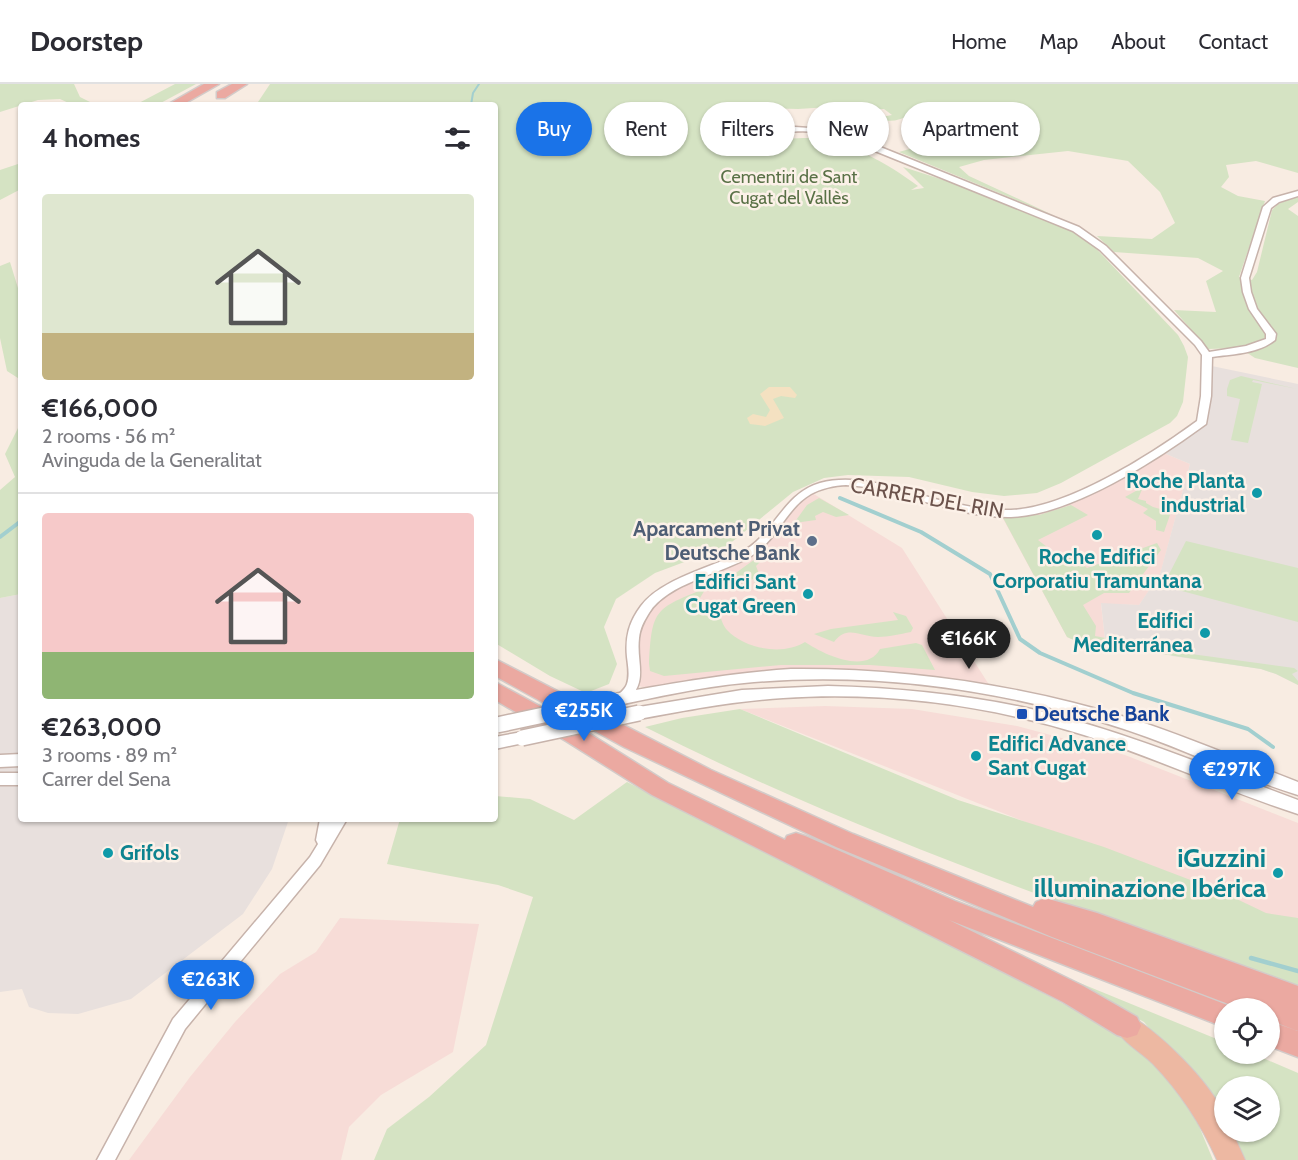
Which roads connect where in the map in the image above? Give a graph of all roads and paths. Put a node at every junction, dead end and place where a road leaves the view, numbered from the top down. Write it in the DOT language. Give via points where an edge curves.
graph roads {
  1 [pos="213,84"];
  2 [pos="241,84"];
  3 [pos="224,90"];
  4 [pos="178,102"];
  5 [pos="194,102"];
  6 [pos="795,129"];
  7 [pos="1298,193"];
  8 [pos="1207,355"];
  9 [pos="498,668"];
  10 [pos="635,682"];
  11 [pos="664,691"];
  12 [pos="498,692"];
  13 [pos="618,699"];
  14 [pos="498,725"];
  15 [pos="574,735"];
  16 [pos="498,742"];
  17 [pos="18,760"];
  18 [pos="0,761"];
  19 [pos="0,779"];
  20 [pos="18,779"];
  21 [pos="1298,789"];
  22 [pos="1298,807"];
  23 [pos="326,822"];
  24 [pos="338,822"];
  25 [pos="315,861"];
  26 [pos="943,882"];
  27 [pos="1298,998"];
  28 [pos="1214,1011"];
  29 [pos="1298,1019"];
  30 [pos="1127,1026"];
  31 [pos="1280,1037"];
  32 [pos="1298,1044"];
  33 [pos="106,1160"];
  34 [pos="1231,1160"];
  1 -- 4 [label="highway"];
  2 -- 3 [label="highway"];
  3 -- 5 [label="highway"];
  6 -- 8 [label="street" via="835,132 1076,229 1103,248"];
  7 -- 8 [label="street" via="1268,207 1245,278 1253,309 1271,334 1270,340 1242,351"];
  8 -- 10 [label="street, CARRER DEL RIN" via="1202,422 1094,490 1057,506 1023,513 992,513 844,482 803,494 790,504 763,544 729,564 666,591 647,606 634,631"];
  9 -- 26 [label="highway" via="719,783"];
  10 -- 11 [label="street"];
  10 -- 13 [label="street" via="629,694"];
  11 -- 13 [label="street"];
  11 -- 21 [label="street" via="743,678 830,675 926,681 989,690 1129,724"];
  12 -- 15 [label="highway"];
  13 -- 14 [label="street, bridge"];
  15 -- 28 [label="highway" via="733,814 872,876"];
  15 -- 30 [label="highway" via="660,789 1073,994"];
  16 -- 22 [label="street, bridge" via="705,701 783,693 883,694 958,702 1084,729"];
  17 -- 18 [label="street"];
  19 -- 20 [label="street"];
  23 -- 25 [label="street"];
  24 -- 25 [label="street"];
  25 -- 33 [label="street" via="179,1024"];
  26 -- 27 [label="highway" via="1097,924"];
  26 -- 29 [label="highway"];
  30 -- 34 [label="highway" via="1168,1059 1194,1089"];
  31 -- 32 [label="highway"];
}
